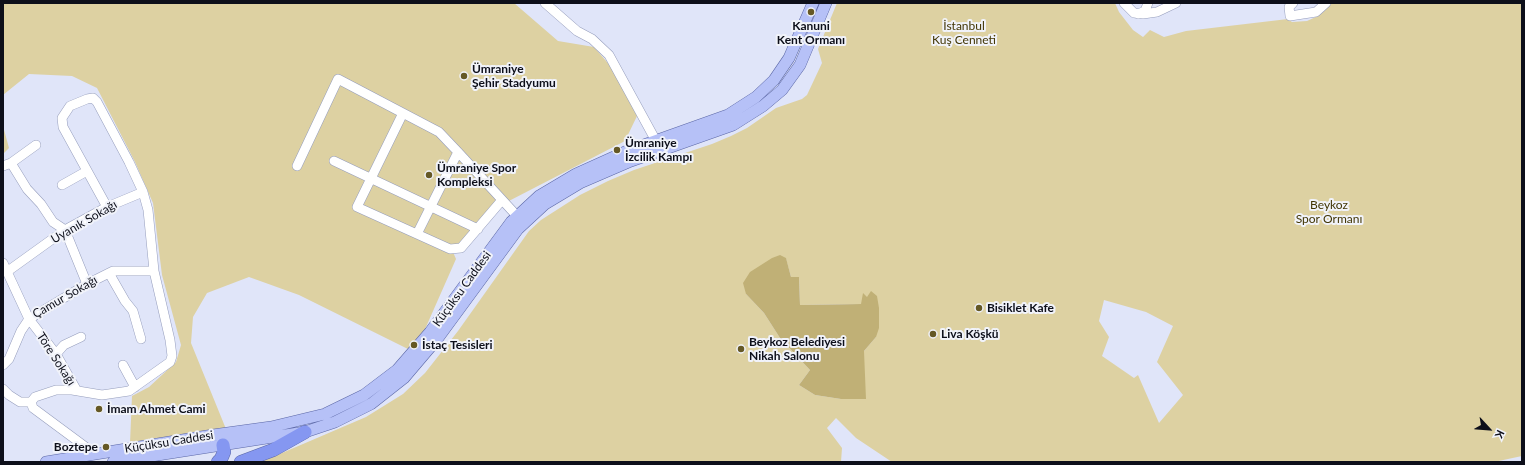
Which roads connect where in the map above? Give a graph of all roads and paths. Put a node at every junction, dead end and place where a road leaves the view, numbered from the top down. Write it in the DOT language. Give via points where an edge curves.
graph roads {
  1 [pos="545,3"];
  2 [pos="813,3"];
  3 [pos="826,3"];
  4 [pos="1124,3"];
  5 [pos="1148,3"];
  6 [pos="1176,3"];
  7 [pos="1293,3"];
  8 [pos="1326,3"];
  9 [pos="1132,9"];
  10 [pos="403,113"];
  11 [pos="715,126"];
  12 [pos="36,145"];
  13 [pos="658,146"];
  14 [pos="458,152"];
  15 [pos="334,161"];
  16 [pos="7,165"];
  17 [pos="297,166"];
  18 [pos="87,171"];
  19 [pos="371,179"];
  20 [pos="62,185"];
  21 [pos="143,192"];
  22 [pos="502,200"];
  23 [pos="431,206"];
  24 [pos="107,207"];
  25 [pos="521,220"];
  26 [pos="478,229"];
  27 [pos="65,230"];
  28 [pos="416,234"];
  29 [pos="5,267"];
  30 [pos="154,271"];
  31 [pos="109,273"];
  32 [pos="87,284"];
  33 [pos="29,319"];
  34 [pos="81,336"];
  35 [pos="141,338"];
  36 [pos="56,354"];
  37 [pos="3,365"];
  38 [pos="123,365"];
  39 [pos="392,381"];
  40 [pos="135,387"];
  41 [pos="3,389"];
  42 [pos="77,391"];
  43 [pos="31,402"];
  44 [pos="305,432"];
  45 [pos="213,435"];
  46 [pos="222,445"];
  47 [pos="92,458"];
  48 [pos="46,462"];
  49 [pos="113,462"];
  50 [pos="218,462"];
  51 [pos="241,462"];
  1 -- 13 [label="street" via="610,55"];
  2 -- 11 [label="main road, Küçüksu Caddesi" via="789,58 774,80 756,97"];
  3 -- 11 [label="main road, Küçüksu Caddesi" via="800,65 782,90 733,125"];
  4 -- 9 [label="street"];
  5 -- 9 [label="street" via="1145,11"];
  6 -- 9 [label="street" via="1149,14"];
  7 -- 8 [label="street" via="1289,7 1290,16 1316,12"];
  10 -- 14 [label="street" via="439,132"];
  10 -- 17 [label="street" via="338,79"];
  10 -- 19 [label="street"];
  11 -- 13 [label="main road, Küçüksu Caddesi"];
  12 -- 16 [label="street"];
  13 -- 25 [label="main road, Küçüksu Caddesi" via="580,183"];
  14 -- 22 [label="street"];
  14 -- 23 [label="street"];
  15 -- 19 [label="street"];
  16 -- 27 [label="street" via="53,222"];
  18 -- 20 [label="street"];
  18 -- 21 [label="street" via="63,127 62,118 70,106 93,98"];
  18 -- 24 [label="street"];
  19 -- 23 [label="street"];
  19 -- 28 [label="street" via="357,207"];
  21 -- 24 [label="street, Uyanık Sokağı"];
  21 -- 30 [label="street" via="148,210"];
  22 -- 25 [label="street"];
  22 -- 26 [label="street"];
  23 -- 26 [label="street"];
  23 -- 28 [label="street"];
  24 -- 27 [label="street, Uyanık Sokağı"];
  25 -- 39 [label="main road, Küçüksu Caddesi" via="518,229 438,338 404,378"];
  26 -- 28 [label="street" via="461,248 450,249"];
  27 -- 29 [label="street, Uyanık Sokağı"];
  27 -- 32 [label="street"];
  29 -- 33 [label="street, Töre Sokağı"];
  30 -- 31 [label="street, Çamur Sokağı"];
  30 -- 40 [label="street" via="172,356 170,362"];
  31 -- 32 [label="street, Çamur Sokağı"];
  31 -- 35 [label="street" via="133,311"];
  32 -- 33 [label="street, Çamur Sokağı"];
  33 -- 36 [label="street, Töre Sokağı"];
  33 -- 37 [label="street, Çamur Sokağı" via="9,359"];
  34 -- 36 [label="street" via="64,345"];
  36 -- 42 [label="street, Töre Sokağı"];
  38 -- 40 [label="street"];
  39 -- 44 [label="main road, Küçüksu Caddesi" via="371,404 335,422"];
  39 -- 45 [label="main road, Küçüksu Caddesi" via="325,414 271,427"];
  40 -- 42 [label="street" via="129,391 102,395"];
  41 -- 43 [label="street" via="20,402"];
  42 -- 43 [label="street" via="56,390 43,393"];
  43 -- 47 [label="street" via="38,413 87,448"];
  44 -- 46 [label="main road, Küçüksu Caddesi"];
  44 -- 51 [label="highway" via="272,450"];
  45 -- 46 [label="main road"];
  45 -- 47 [label="main road, Küçüksu Caddesi"];
  46 -- 49 [label="main road, Küçüksu Caddesi"];
  46 -- 50 [label="highway" via="224,452"];
  47 -- 48 [label="main road, Küçüksu Caddesi"];
}
